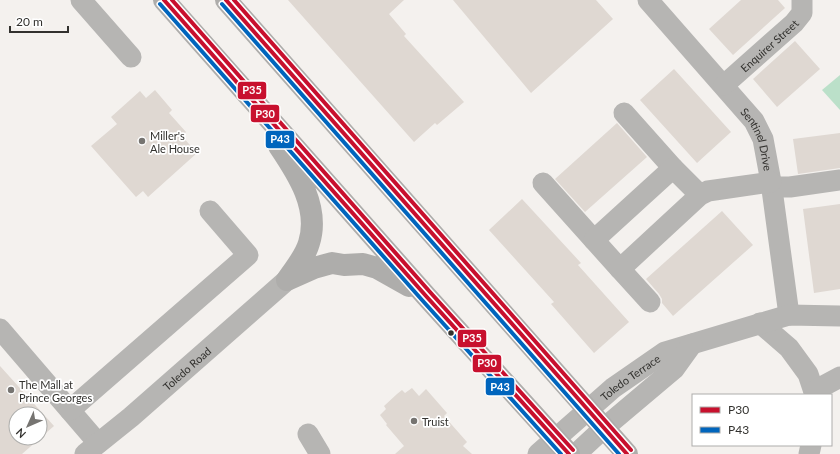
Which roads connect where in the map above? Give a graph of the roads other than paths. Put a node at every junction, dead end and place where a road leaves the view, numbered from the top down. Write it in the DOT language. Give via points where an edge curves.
graph roads {
  1 [pos="81,0"];
  2 [pos="164,0"];
  3 [pos="226,0"];
  4 [pos="648,0"];
  5 [pos="802,0"];
  6 [pos="131,57"];
  7 [pos="236,81"];
  8 [pos="724,85"];
  9 [pos="624,113"];
  10 [pos="673,168"];
  11 [pos="840,180"];
  12 [pos="543,183"];
  13 [pos="772,185"];
  14 [pos="700,195"];
  15 [pos="210,211"];
  16 [pos="594,240"];
  17 [pos="620,269"];
  18 [pos="287,280"];
  19 [pos="426,296"];
  20 [pos="650,302"];
  21 [pos="789,315"];
  22 [pos="840,316"];
  23 [pos="760,323"];
  24 [pos="0,329"];
  25 [pos="692,344"];
  26 [pos="840,377"];
  27 [pos="814,393"];
  28 [pos="70,410"];
  29 [pos="588,410"];
  30 [pos="604,428"];
  31 [pos="308,434"];
  32 [pos="562,447"];
  33 [pos="92,449"];
  34 [pos="320,454"];
  35 [pos="538,454"];
  36 [pos="576,454"];
  37 [pos="627,454"];
  1 -- 6 [label="street"];
  2 -- 7 [label="main road"];
  3 -- 29 [label="main road"];
  4 -- 8 [label="street, Sentinel Drive"];
  5 -- 8 [label="street, Enquirer Street" via="802,13 794,23"];
  7 -- 18 [label="main road" via="292,166 307,195 313,220 310,242 303,258"];
  7 -- 19 [label="main road"];
  8 -- 13 [label="street, Sentinel Drive" via="754,121 763,140"];
  9 -- 10 [label="street"];
  10 -- 14 [label="street"];
  10 -- 16 [label="street"];
  11 -- 13 [label="street" via="790,187"];
  12 -- 16 [label="street"];
  13 -- 14 [label="street" via="708,191"];
  13 -- 21 [label="street, Sentinel Drive"];
  14 -- 17 [label="street"];
  15 -- 28 [label="street" via="248,255"];
  16 -- 17 [label="street"];
  17 -- 20 [label="street"];
  18 -- 19 [label="main road" via="332,263 362,264 377,268"];
  18 -- 33 [label="street, Toledo Road"];
  19 -- 32 [label="main road"];
  21 -- 22 [label="street, Toledo Terrace"];
  21 -- 23 [label="street, Toledo Terrace"];
  23 -- 25 [label="street, Toledo Terrace"];
  23 -- 27 [label="street" via="789,348 808,374"];
  24 -- 28 [label="street"];
  25 -- 29 [label="street, Toledo Terrace" via="664,352 613,388"];
  25 -- 30 [label="street, Toledo Terrace" via="674,369"];
  26 -- 27 [label="street"];
  28 -- 33 [label="street"];
  29 -- 30 [label="main road"];
  29 -- 32 [label="street, Toledo Terrace"];
  30 -- 36 [label="street, Toledo Terrace"];
  30 -- 37 [label="main road"];
  31 -- 34 [label="street"];
  32 -- 35 [label="street, Toledo Terrace"];
}
